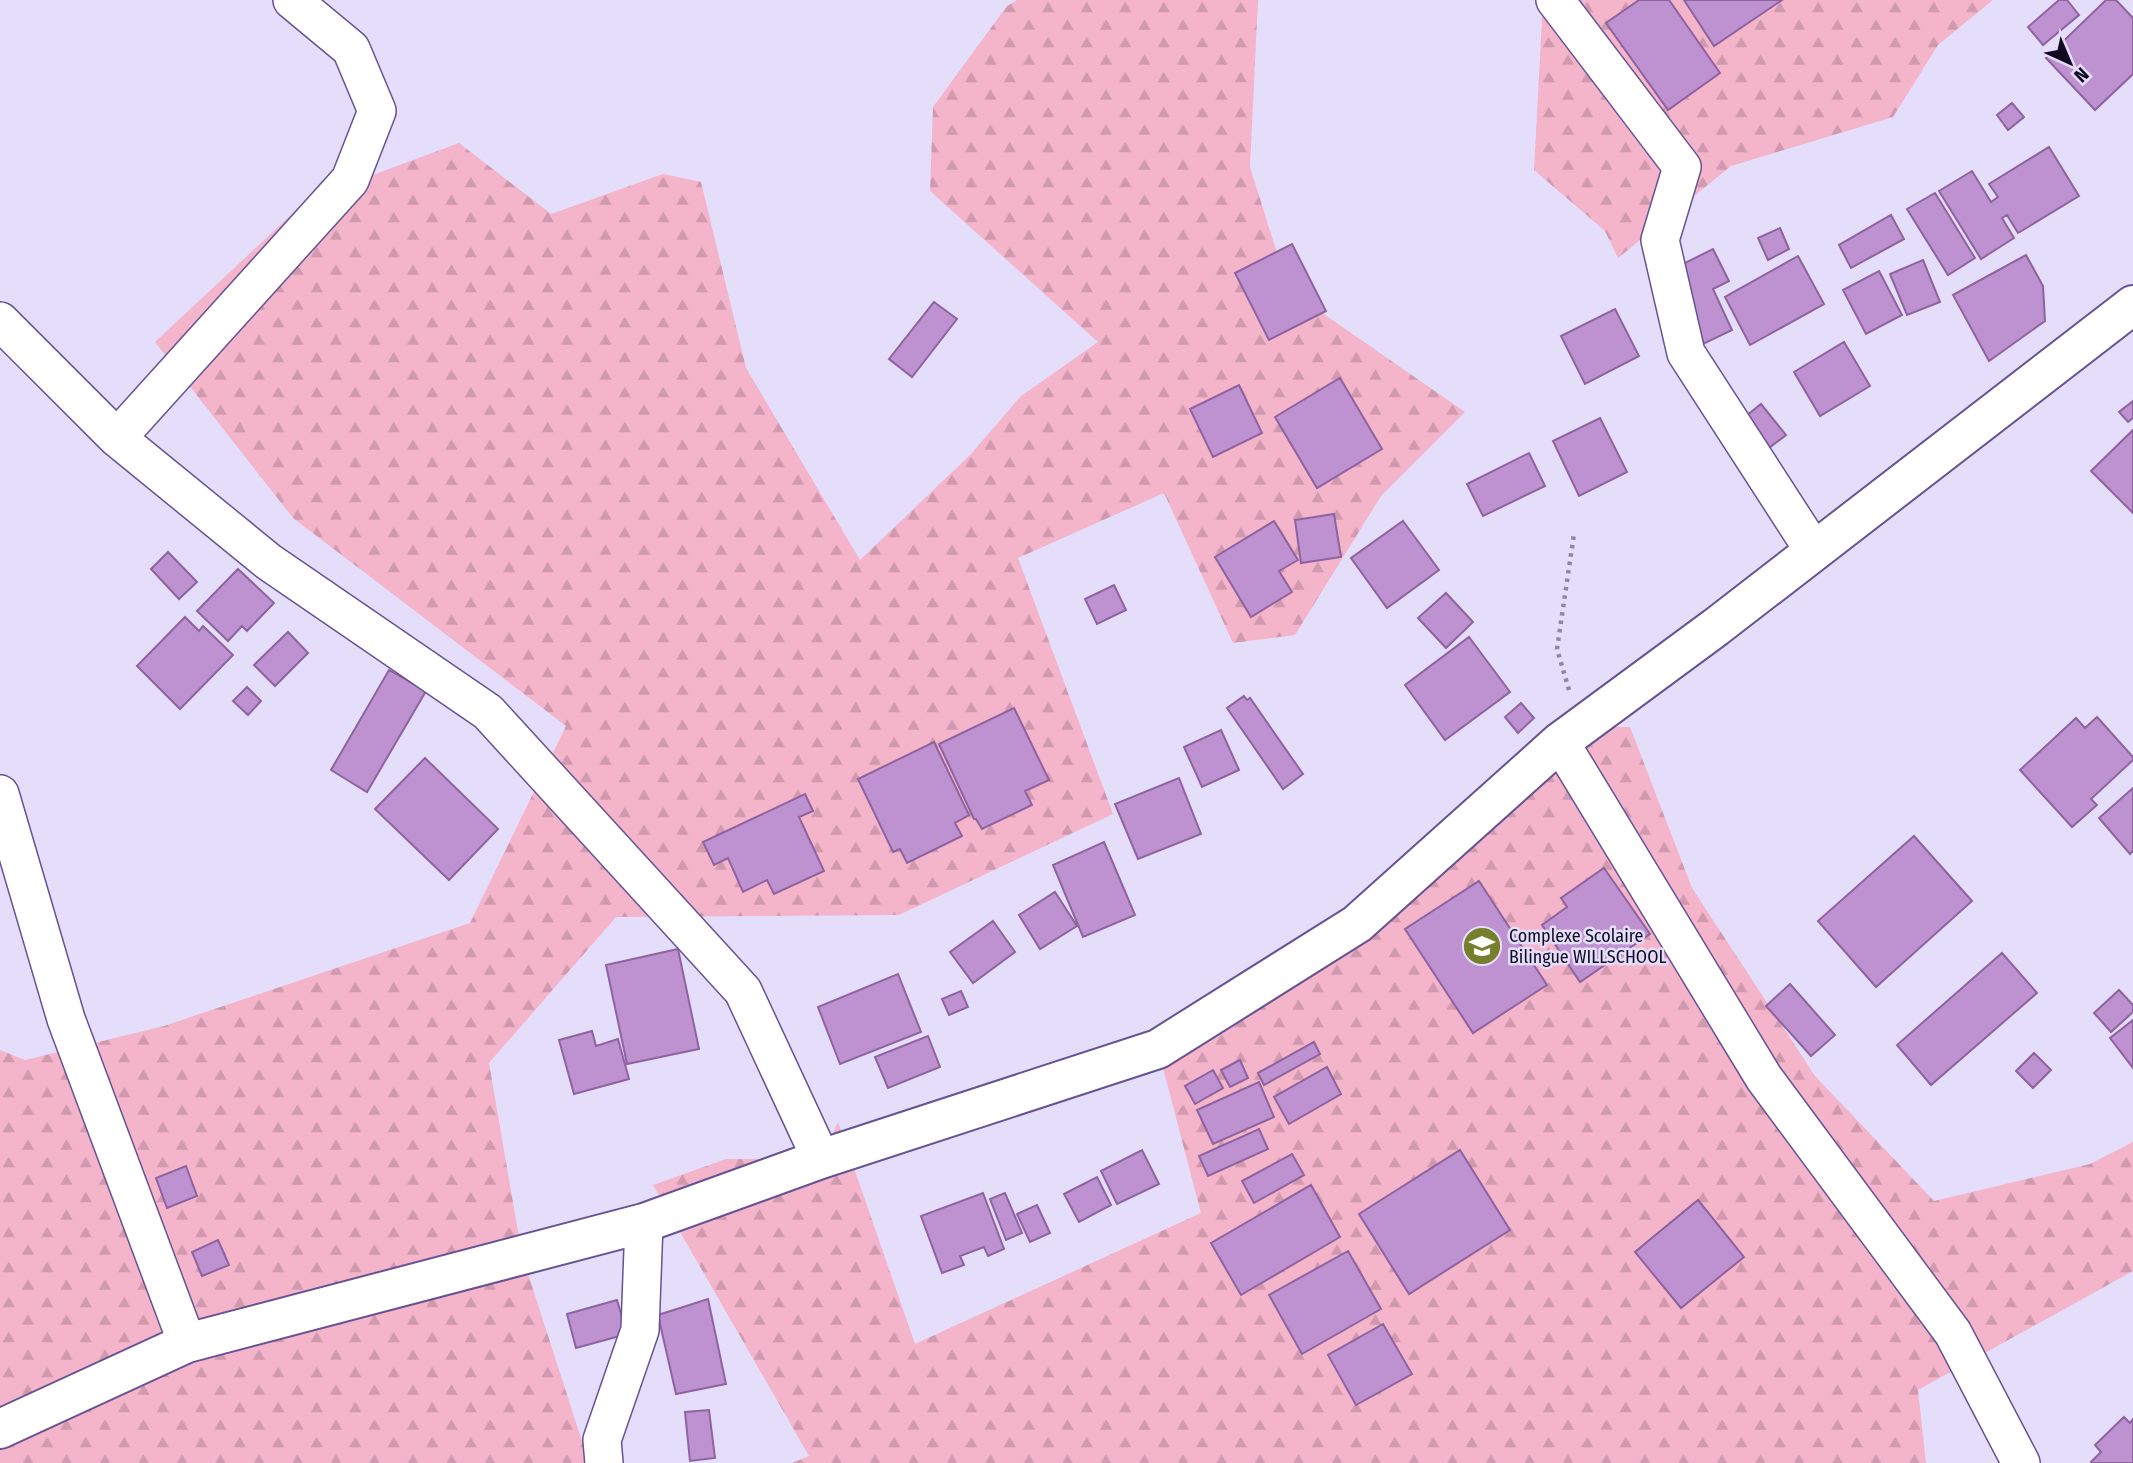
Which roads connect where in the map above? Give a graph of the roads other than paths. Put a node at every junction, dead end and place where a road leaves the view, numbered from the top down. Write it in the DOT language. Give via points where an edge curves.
graph roads {
  1 [pos="292,0"];
  2 [pos="1555,0"];
  3 [pos="2133,304"];
  4 [pos="0,321"];
  5 [pos="117,438"];
  6 [pos="1814,551"];
  7 [pos="1570,735"];
  8 [pos="0,794"];
  9 [pos="821,1159"];
  10 [pos="644,1223"];
  11 [pos="187,1343"];
  12 [pos="0,1429"];
  13 [pos="604,1463"];
  14 [pos="2021,1463"];
  1 -- 5 [label="street" via="351,49 377,111 350,180"];
  2 -- 6 [label="street" via="1682,167 1660,240 1686,353"];
  3 -- 6 [label="street"];
  4 -- 5 [label="street"];
  5 -- 9 [label="street" via="269,562 488,712 743,991"];
  6 -- 7 [label="street"];
  7 -- 9 [label="street" via="1357,924 1158,1049"];
  7 -- 14 [label="street" via="1764,1078 1953,1333"];
  8 -- 11 [label="street" via="66,1019"];
  9 -- 10 [label="street"];
  10 -- 11 [label="street"];
  10 -- 13 [label="street" via="640,1330 602,1440"];
  11 -- 12 [label="street"];
}
